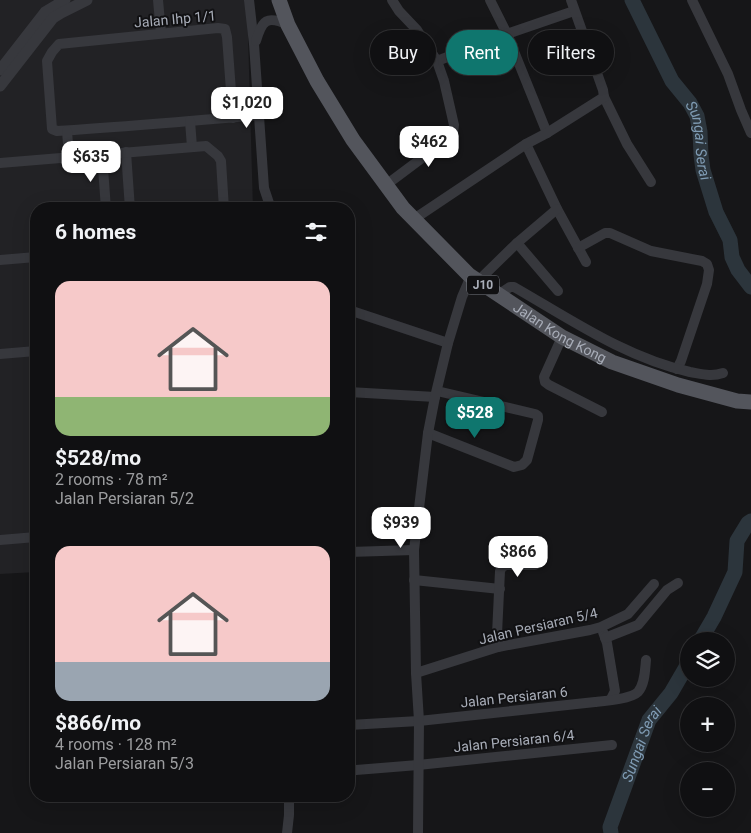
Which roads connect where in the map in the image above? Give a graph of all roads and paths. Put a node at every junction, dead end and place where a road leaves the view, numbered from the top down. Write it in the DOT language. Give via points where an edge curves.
graph roads {
  1 [pos="65,0"];
  2 [pos="87,0"];
  3 [pos="158,0"];
  4 [pos="249,0"];
  5 [pos="279,0"];
  6 [pos="290,0"];
  7 [pos="392,0"];
  8 [pos="490,0"];
  9 [pos="571,0"];
  10 [pos="692,0"];
  11 [pos="574,11"];
  12 [pos="288,25"];
  13 [pos="505,30"];
  14 [pos="518,30"];
  15 [pos="160,33"];
  16 [pos="254,44"];
  17 [pos="304,54"];
  18 [pos="446,58"];
  19 [pos="437,61"];
  20 [pos="518,61"];
  21 [pos="0,70"];
  22 [pos="0,86"];
  23 [pos="604,97"];
  24 [pos="259,115"];
  25 [pos="233,118"];
  26 [pos="190,121"];
  27 [pos="67,131"];
  28 [pos="547,133"];
  29 [pos="751,133"];
  30 [pos="526,144"];
  31 [pos="192,147"];
  32 [pos="126,152"];
  33 [pos="102,154"];
  34 [pos="69,157"];
  35 [pos="0,163"];
  36 [pos="651,182"];
  37 [pos="386,185"];
  38 [pos="105,202"];
  39 [pos="130,202"];
  40 [pos="224,202"];
  41 [pos="269,202"];
  42 [pos="556,209"];
  43 [pos="414,219"];
  44 [pos="517,243"];
  45 [pos="578,248"];
  46 [pos="30,258"];
  47 [pos="0,260"];
  48 [pos="586,262"];
  49 [pos="474,279"];
  50 [pos="558,291"];
  51 [pos="498,295"];
  52 [pos="355,312"];
  53 [pos="562,337"];
  54 [pos="448,343"];
  55 [pos="30,352"];
  56 [pos="0,354"];
  57 [pos="677,369"];
  58 [pos="723,373"];
  59 [pos="355,392"];
  60 [pos="436,394"];
  61 [pos="751,402"];
  62 [pos="602,412"];
  63 [pos="428,433"];
  64 [pos="30,538"];
  65 [pos="0,540"];
  66 [pos="414,550"];
  67 [pos="355,552"];
  68 [pos="535,565"];
  69 [pos="414,580"];
  70 [pos="678,583"];
  71 [pos="654,584"];
  72 [pos="500,589"];
  73 [pos="601,626"];
  74 [pos="605,638"];
  75 [pos="498,647"];
  76 [pos="646,660"];
  77 [pos="416,673"];
  78 [pos="612,699"];
  79 [pos="419,721"];
  80 [pos="355,725"];
  81 [pos="612,745"];
  82 [pos="418,765"];
  83 [pos="355,770"];
  84 [pos="289,802"];
  85 [pos="287,833"];
  86 [pos="418,833"];
  1 -- 21 [label="street" via="45,12"];
  2 -- 22 [label="street" via="53,18"];
  3 -- 15 [label="street"];
  4 -- 16 [label="street"];
  5 -- 12 [label="main road, Jalan Kong Kong / J10"];
  6 -- 17 [label="main road, Jalan Kong Kong / J10"];
  7 -- 19 [label="street"];
  8 -- 13 [label="street"];
  9 -- 11 [label="street"];
  10 -- 29 [label="street" via="728,74"];
  11 -- 14 [label="street"];
  11 -- 23 [label="street"];
  12 -- 16 [label="street" via="268,20 262,24"];
  12 -- 17 [label="main road, Jalan Kong Kong / J10"];
  15 -- 25 [label="street, Jalan Ihp 1/1" via="225,29"];
  15 -- 27 [label="street, Jalan Ihp 1/1" via="59,44 47,61 52,129"];
  16 -- 24 [label="street"];
  17 -- 37 [label="main road, Jalan Kong Kong / J10" via="352,140"];
  18 -- 19 [label="street"];
  19 -- 37 [label="street" via="450,102 453,133"];
  20 -- 28 [label="street"];
  23 -- 28 [label="street"];
  23 -- 36 [label="street"];
  24 -- 25 [label="street"];
  24 -- 41 [label="street" via="264,188"];
  25 -- 26 [label="street"];
  26 -- 27 [label="street"];
  26 -- 31 [label="street"];
  27 -- 34 [label="street"];
  28 -- 30 [label="street"];
  30 -- 42 [label="street"];
  30 -- 43 [label="street"];
  31 -- 32 [label="street"];
  31 -- 40 [label="street" via="206,146 221,161"];
  32 -- 33 [label="street"];
  32 -- 39 [label="street"];
  33 -- 34 [label="street"];
  33 -- 38 [label="street"];
  34 -- 35 [label="street"];
  37 -- 43 [label="main road, Jalan Kong Kong / J10"];
  42 -- 44 [label="street"];
  42 -- 45 [label="street"];
  43 -- 49 [label="main road, Jalan Kong Kong / J10"];
  44 -- 49 [label="street"];
  44 -- 50 [label="street"];
  45 -- 48 [label="street"];
  45 -- 57 [label="street" via="610,233 652,251 707,264 707,284"];
  46 -- 47 [label="street"];
  49 -- 51 [label="main road, Jalan Kong Kong / J10"];
  49 -- 54 [label="street" via="462,297"];
  51 -- 53 [label="main road, Jalan Kong Kong / J10"];
  51 -- 57 [label="street" via="514,287 608,341"];
  52 -- 54 [label="street"];
  53 -- 61 [label="main road, Jalan Kong Kong / J10" via="612,362 678,385"];
  53 -- 62 [label="street" via="544,377 545,382"];
  54 -- 60 [label="street"];
  55 -- 56 [label="street"];
  57 -- 58 [label="street" via="712,376"];
  59 -- 60 [label="street"];
  60 -- 63 [label="street"];
  60 -- 63 [label="street" via="535,414 538,420 527,460 514,467"];
  63 -- 66 [label="street"];
  64 -- 65 [label="street"];
  66 -- 67 [label="street"];
  66 -- 69 [label="street"];
  68 -- 72 [label="street" via="502,567"];
  69 -- 72 [label="street"];
  69 -- 77 [label="street"];
  70 -- 74 [label="street" via="667,590 638,625"];
  71 -- 73 [label="street, Jalan Persiaran 5/4" via="628,614"];
  72 -- 75 [label="street"];
  73 -- 74 [label="street"];
  73 -- 75 [label="street, Jalan Persiaran 5/4"];
  74 -- 78 [label="street" via="615,691"];
  75 -- 77 [label="street, Jalan Persiaran 5/4"];
  76 -- 78 [label="street, Jalan Persiaran 6" via="638,692"];
  77 -- 79 [label="street"];
  78 -- 79 [label="street, Jalan Persiaran 6"];
  79 -- 80 [label="street, Jalan Persiaran 6"];
  79 -- 82 [label="street"];
  81 -- 82 [label="street, Jalan Persiaran 6/4"];
  82 -- 83 [label="street, Jalan Persiaran 6/4"];
  82 -- 86 [label="street"];
  84 -- 85 [label="street"];
}
